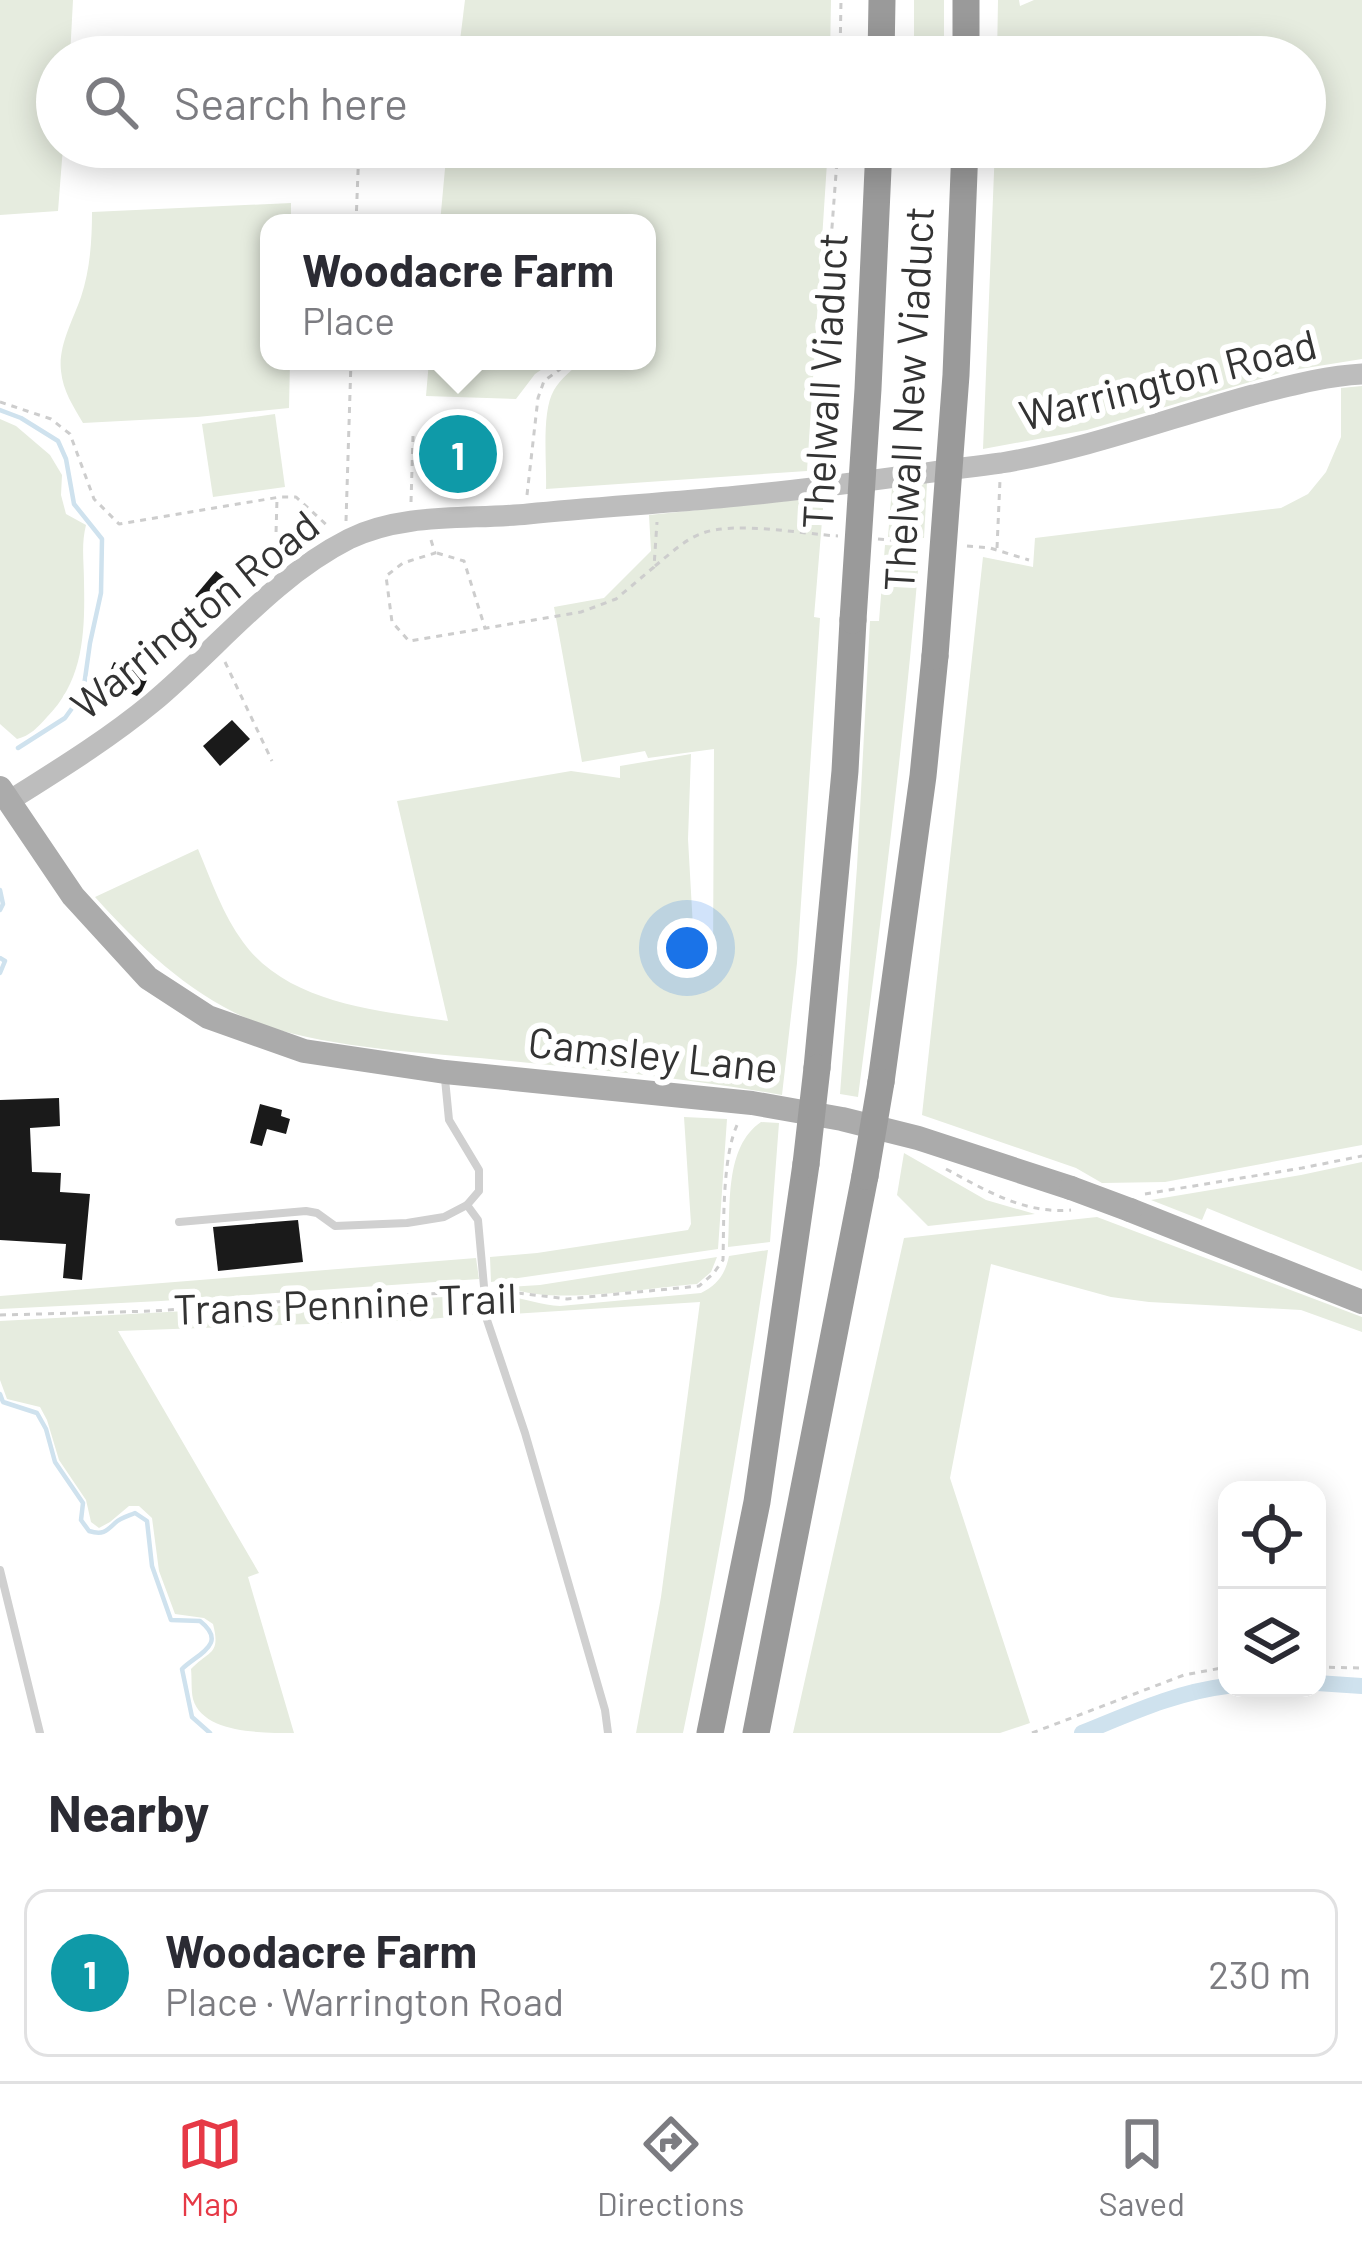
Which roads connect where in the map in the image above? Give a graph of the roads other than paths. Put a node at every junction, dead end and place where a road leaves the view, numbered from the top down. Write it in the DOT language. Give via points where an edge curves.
graph roads {
  1 [pos="883,0"];
  2 [pos="966,0"];
  3 [pos="882,36"];
  4 [pos="966,36"];
  5 [pos="878,168"];
  6 [pos="964,168"];
  7 [pos="1362,374"];
  8 [pos="4,795"];
  9 [pos="445,1072"];
  10 [pos="467,1204"];
  11 [pos="179,1222"];
  12 [pos="1362,1301"];
  13 [pos="0,1570"];
  14 [pos="40,1733"];
  15 [pos="608,1733"];
  16 [pos="710,1733"];
  17 [pos="756,1733"];
  1 -- 3 [label="highway"];
  2 -- 4 [label="highway"];
  5 -- 16 [label="highway, Thelwall Viaduct, bridge" via="845,771 817,1068 757,1502"];
  6 -- 17 [label="highway, Thelwall New Viaduct, bridge" via="956,374 918,817 865,1176"];
  7 -- 8 [label="street, Warrington Road" via="1001,463 366,531 302,570 88,751"];
  8 -- 9 [label="main road, Camsley Lane" via="73,896 148,978 208,1017 304,1051"];
  9 -- 10 [label="lane" via="448,1120 479,1170 479,1191"];
  9 -- 12 [label="main road, Camsley Lane, bridge" via="712,1098 918,1138"];
  10 -- 11 [label="lane" via="407,1223 335,1226 306,1211"];
  10 -- 15 [label="lane" via="478,1220 488,1320"];
  13 -- 14 [label="lane"];
}
